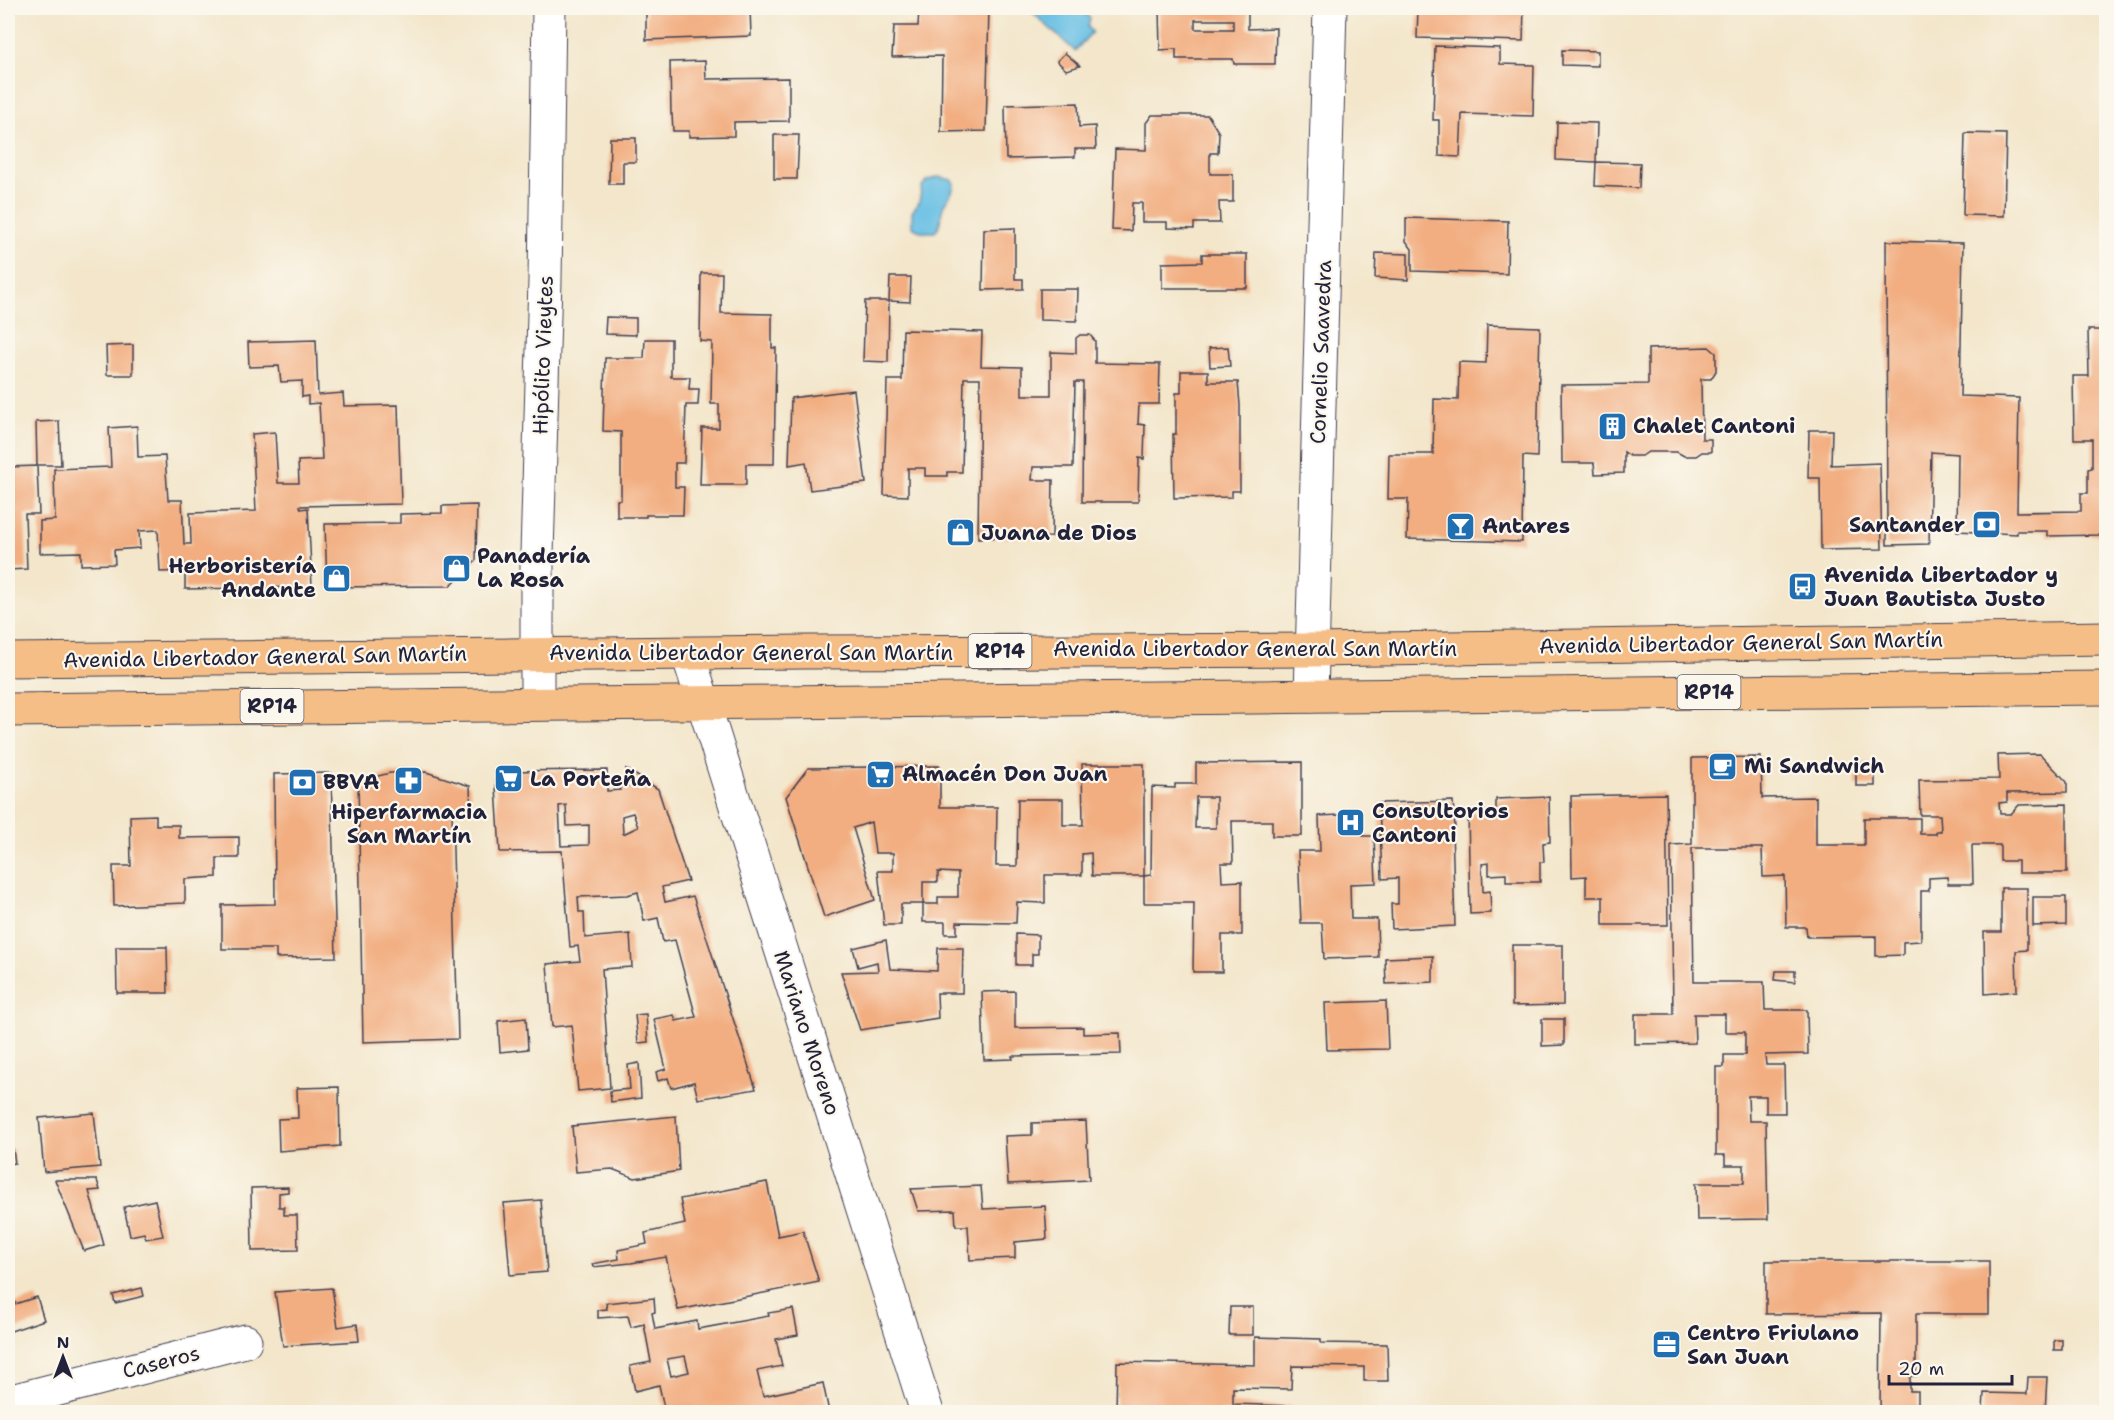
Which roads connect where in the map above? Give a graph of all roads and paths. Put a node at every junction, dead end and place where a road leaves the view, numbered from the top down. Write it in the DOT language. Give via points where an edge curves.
graph roads {
  1 [pos="549,8"];
  2 [pos="1330,8"];
  3 [pos="2106,638"];
  4 [pos="1312,650"];
  5 [pos="688,654"];
  6 [pos="537,655"];
  7 [pos="8,660"];
  8 [pos="2106,688"];
  9 [pos="1311,696"];
  10 [pos="703,701"];
  11 [pos="537,703"];
  12 [pos="8,710"];
  13 [pos="245,1341"];
  14 [pos="8,1402"];
  15 [pos="927,1413"];
  1 -- 6 [label="street, Hipólito Vieytes"];
  2 -- 4 [label="street, Cornelio Saavedra"];
  3 -- 4 [label="main road, Avenida Libertador General San Martín / RP14"];
  4 -- 5 [label="main road, Avenida Libertador General San Martín / RP14"];
  4 -- 9 [label="street, Cornelio Saavedra"];
  5 -- 6 [label="main road, Avenida Libertador General San Martín / RP14"];
  5 -- 10 [label="street, Mariano Moreno"];
  6 -- 7 [label="main road, Avenida Libertador General San Martín / RP14"];
  6 -- 11 [label="street, Hipólito Vieytes"];
  8 -- 9 [label="main road, RP14"];
  9 -- 10 [label="main road, RP14"];
  10 -- 11 [label="main road, RP14"];
  10 -- 15 [label="street, Mariano Moreno"];
  11 -- 12 [label="main road, RP14"];
  13 -- 14 [label="street, Caseros"];
}
